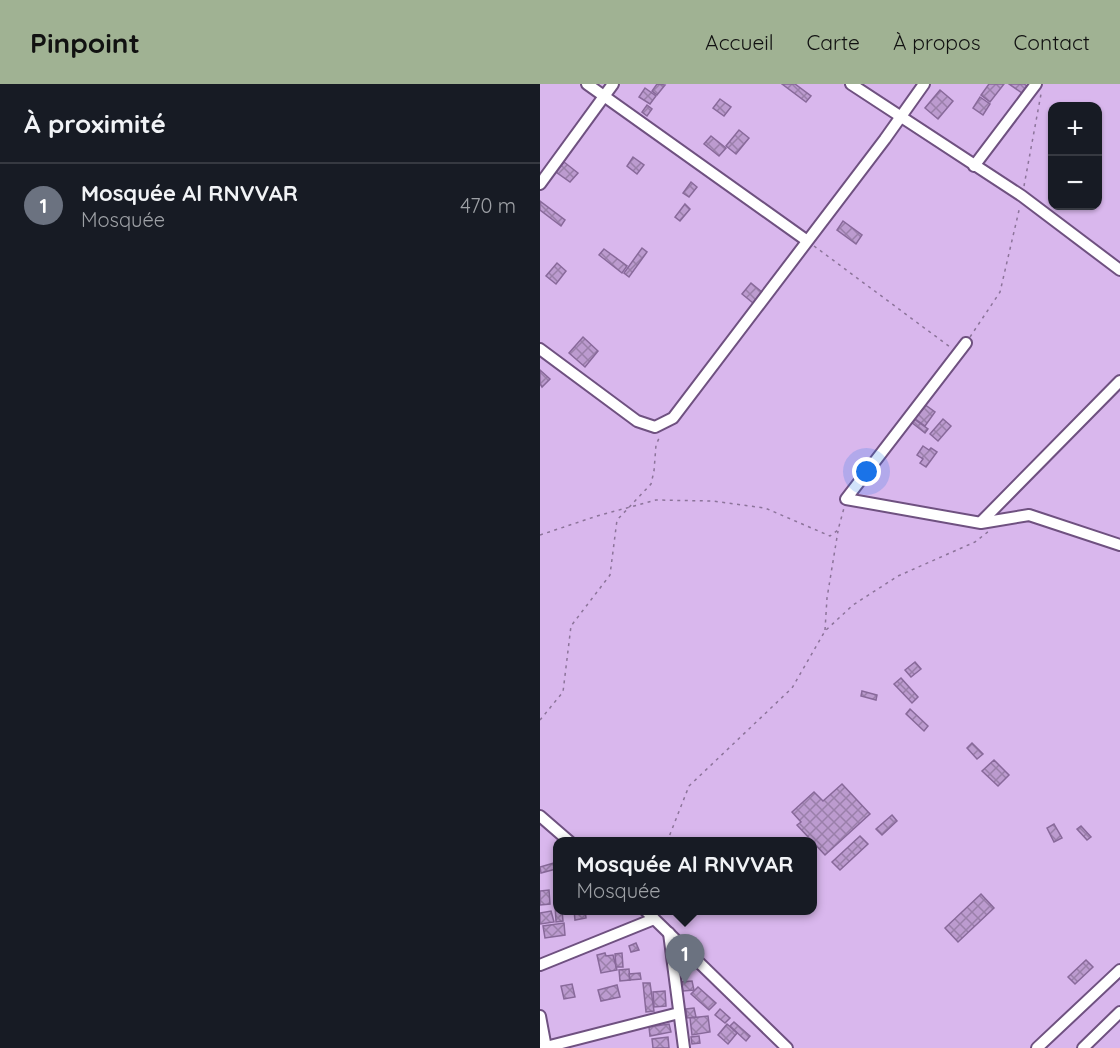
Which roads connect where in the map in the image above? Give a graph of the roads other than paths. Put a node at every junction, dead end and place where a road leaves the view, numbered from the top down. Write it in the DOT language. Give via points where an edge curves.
graph roads {
  1 [pos="587,84"];
  2 [pos="613,84"];
  3 [pos="851,84"];
  4 [pos="924,84"];
  5 [pos="1036,84"];
  6 [pos="604,96"];
  7 [pos="902,116"];
  8 [pos="974,166"];
  9 [pos="540,184"];
  10 [pos="806,240"];
  11 [pos="1120,270"];
  12 [pos="966,343"];
  13 [pos="540,350"];
  14 [pos="1120,381"];
  15 [pos="981,522"];
  16 [pos="1120,545"];
  17 [pos="540,816"];
  18 [pos="564,837"];
  19 [pos="650,915"];
  20 [pos="654,919"];
  21 [pos="669,933"];
  22 [pos="540,965"];
  23 [pos="1120,970"];
  24 [pos="1120,1011"];
  25 [pos="679,1013"];
  26 [pos="540,1016"];
  27 [pos="544,1048"];
  28 [pos="684,1048"];
  29 [pos="787,1048"];
  30 [pos="1037,1048"];
  31 [pos="1083,1048"];
  1 -- 6 [label="street"];
  2 -- 6 [label="street"];
  3 -- 7 [label="street"];
  4 -- 7 [label="street"];
  5 -- 8 [label="street"];
  6 -- 9 [label="street"];
  6 -- 10 [label="street"];
  7 -- 8 [label="street"];
  7 -- 10 [label="street"];
  8 -- 11 [label="street" via="1022,196"];
  10 -- 13 [label="street" via="673,418 655,427 637,421"];
  12 -- 15 [label="street" via="846,499"];
  14 -- 15 [label="street"];
  15 -- 16 [label="street" via="1029,515"];
  17 -- 18 [label="street"];
  19 -- 20 [label="street"];
  20 -- 21 [label="street"];
  20 -- 22 [label="street"];
  21 -- 25 [label="street"];
  21 -- 29 [label="street"];
  23 -- 30 [label="street"];
  24 -- 31 [label="street"];
  25 -- 27 [label="street"];
  25 -- 28 [label="street"];
  26 -- 27 [label="street"];
}
